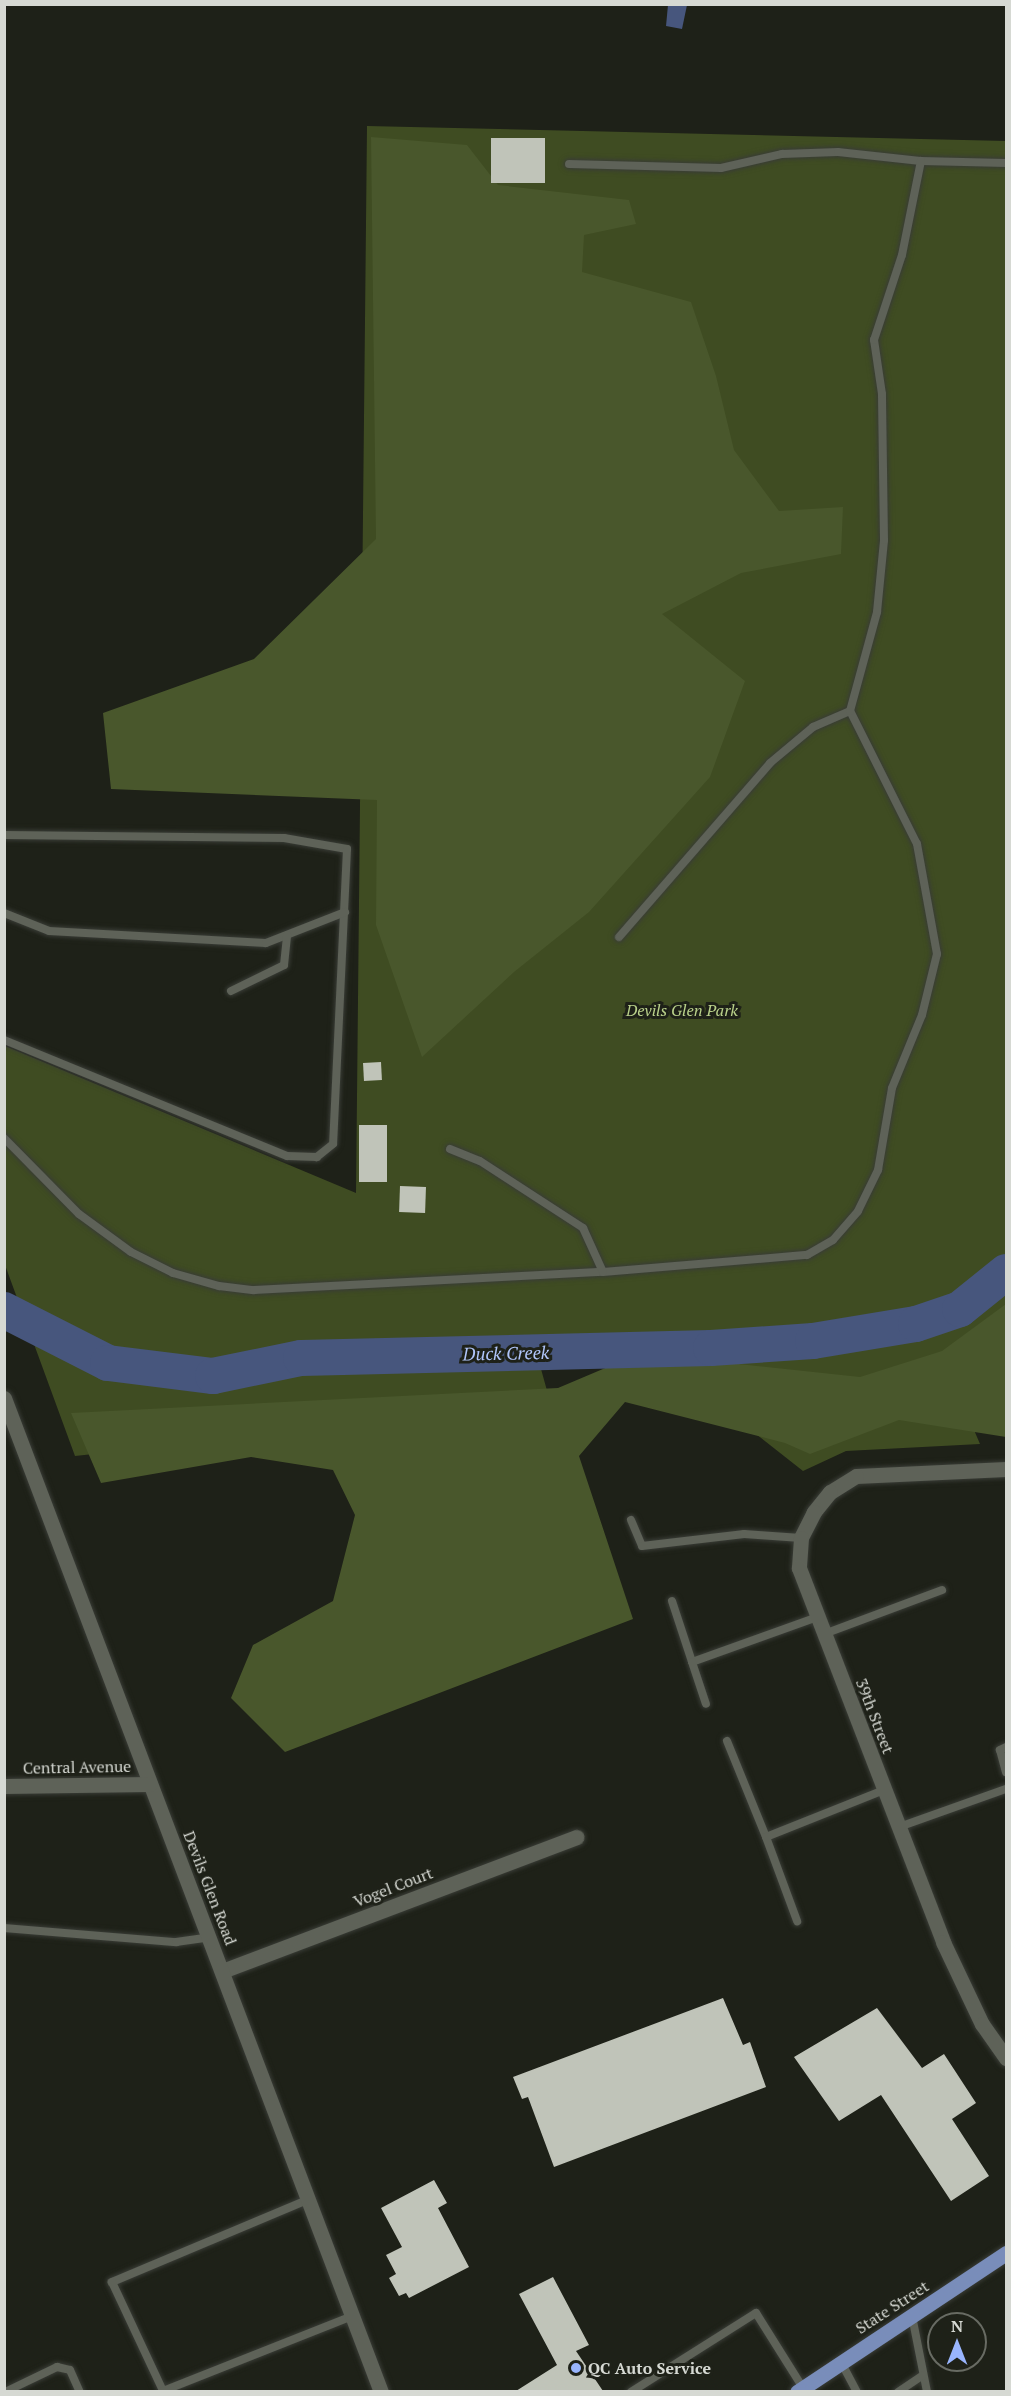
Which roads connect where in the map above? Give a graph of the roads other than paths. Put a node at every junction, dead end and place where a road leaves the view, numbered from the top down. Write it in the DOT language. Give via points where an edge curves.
graph roads {
  1 [pos="921,161"];
  2 [pos="1006,163"];
  3 [pos="569,164"];
  4 [pos="850,711"];
  5 [pos="4,835"];
  6 [pos="345,912"];
  7 [pos="4,913"];
  8 [pos="287,935"];
  9 [pos="619,937"];
  10 [pos="231,991"];
  11 [pos="4,1040"];
  12 [pos="4,1138"];
  13 [pos="450,1149"];
  14 [pos="603,1272"];
  15 [pos="4,1398"];
  16 [pos="1006,1469"];
  17 [pos="631,1520"];
  18 [pos="801,1538"];
  19 [pos="942,1590"];
  20 [pos="672,1601"];
  21 [pos="818,1617"];
  22 [pos="824,1634"];
  23 [pos="692,1662"];
  24 [pos="706,1704"];
  25 [pos="728,1741"];
  26 [pos="1006,1747"];
  27 [pos="1006,1772"];
  28 [pos="150,1784"];
  29 [pos="4,1786"];
  30 [pos="1006,1789"];
  31 [pos="884,1790"];
  32 [pos="899,1827"];
  33 [pos="577,1837"];
  34 [pos="766,1837"];
  35 [pos="796,1921"];
  36 [pos="4,1928"];
  37 [pos="210,1936"];
  38 [pos="222,1971"];
  39 [pos="1006,2057"];
  40 [pos="307,2200"];
  41 [pos="1006,2253"];
  42 [pos="352,2316"];
  43 [pos="912,2316"];
  44 [pos="841,2362"];
  45 [pos="923,2375"];
  46 [pos="800,2390"];
  47 [pos="5,2391"];
  48 [pos="80,2391"];
  49 [pos="381,2391"];
  50 [pos="631,2391"];
  51 [pos="857,2391"];
  52 [pos="898,2391"];
  53 [pos="927,2391"];
  1 -- 2 [label="lane"];
  1 -- 3 [label="lane" via="838,152 782,154 721,168"];
  1 -- 4 [label="lane" via="902,255 874,340 882,394 884,540 877,612"];
  4 -- 9 [label="lane" via="813,727 770,763"];
  4 -- 14 [label="lane" via="917,844 937,954 922,1015 892,1088 878,1170 858,1211 833,1240 807,1255"];
  5 -- 6 [label="lane" via="284,838 334,845 348,849"];
  6 -- 8 [label="lane"];
  6 -- 11 [label="lane" via="333,1144 317,1157 287,1156 249,1144"];
  7 -- 8 [label="lane" via="49,931 266,943"];
  8 -- 10 [label="lane" via="284,965"];
  12 -- 14 [label="lane" via="79,1214 131,1252 173,1273 219,1286 254,1290"];
  13 -- 14 [label="lane" via="480,1161 583,1228"];
  15 -- 28 [label="street, Devils Glen Road"];
  16 -- 18 [label="street, 39th Street" via="856,1476 830,1492"];
  17 -- 18 [label="lane" via="642,1546 744,1534"];
  18 -- 21 [label="street, 39th Street" via="799,1568"];
  19 -- 22 [label="lane"];
  20 -- 23 [label="lane"];
  21 -- 22 [label="street, 39th Street"];
  21 -- 23 [label="lane"];
  22 -- 31 [label="street, 39th Street"];
  23 -- 24 [label="lane"];
  25 -- 34 [label="lane"];
  26 -- 27 [label="lane" via="1000,1750"];
  28 -- 29 [label="street, Central Avenue"];
  28 -- 37 [label="street, Devils Glen Road"];
  30 -- 32 [label="lane"];
  31 -- 32 [label="street, 39th Street"];
  31 -- 34 [label="lane"];
  32 -- 39 [label="street, 39th Street" via="943,1942 982,2024"];
  33 -- 38 [label="street, Vogel Court"];
  34 -- 35 [label="lane"];
  36 -- 37 [label="lane" via="176,1942"];
  37 -- 38 [label="street, Devils Glen Road"];
  38 -- 40 [label="street, Devils Glen Road"];
  40 -- 42 [label="street, Devils Glen Road"];
  40 -- 42 [label="lane" via="112,2282 163,2391"];
  41 -- 43 [label="main road, State Street"];
  42 -- 49 [label="street, Devils Glen Road"];
  43 -- 44 [label="main road, State Street"];
  43 -- 45 [label="lane"];
  44 -- 46 [label="main road, State Street"];
  44 -- 51 [label="lane"];
  45 -- 52 [label="lane"];
  45 -- 53 [label="lane"];
  46 -- 50 [label="lane" via="756,2313"];
  47 -- 48 [label="lane" via="57,2367 70,2370"];
}
